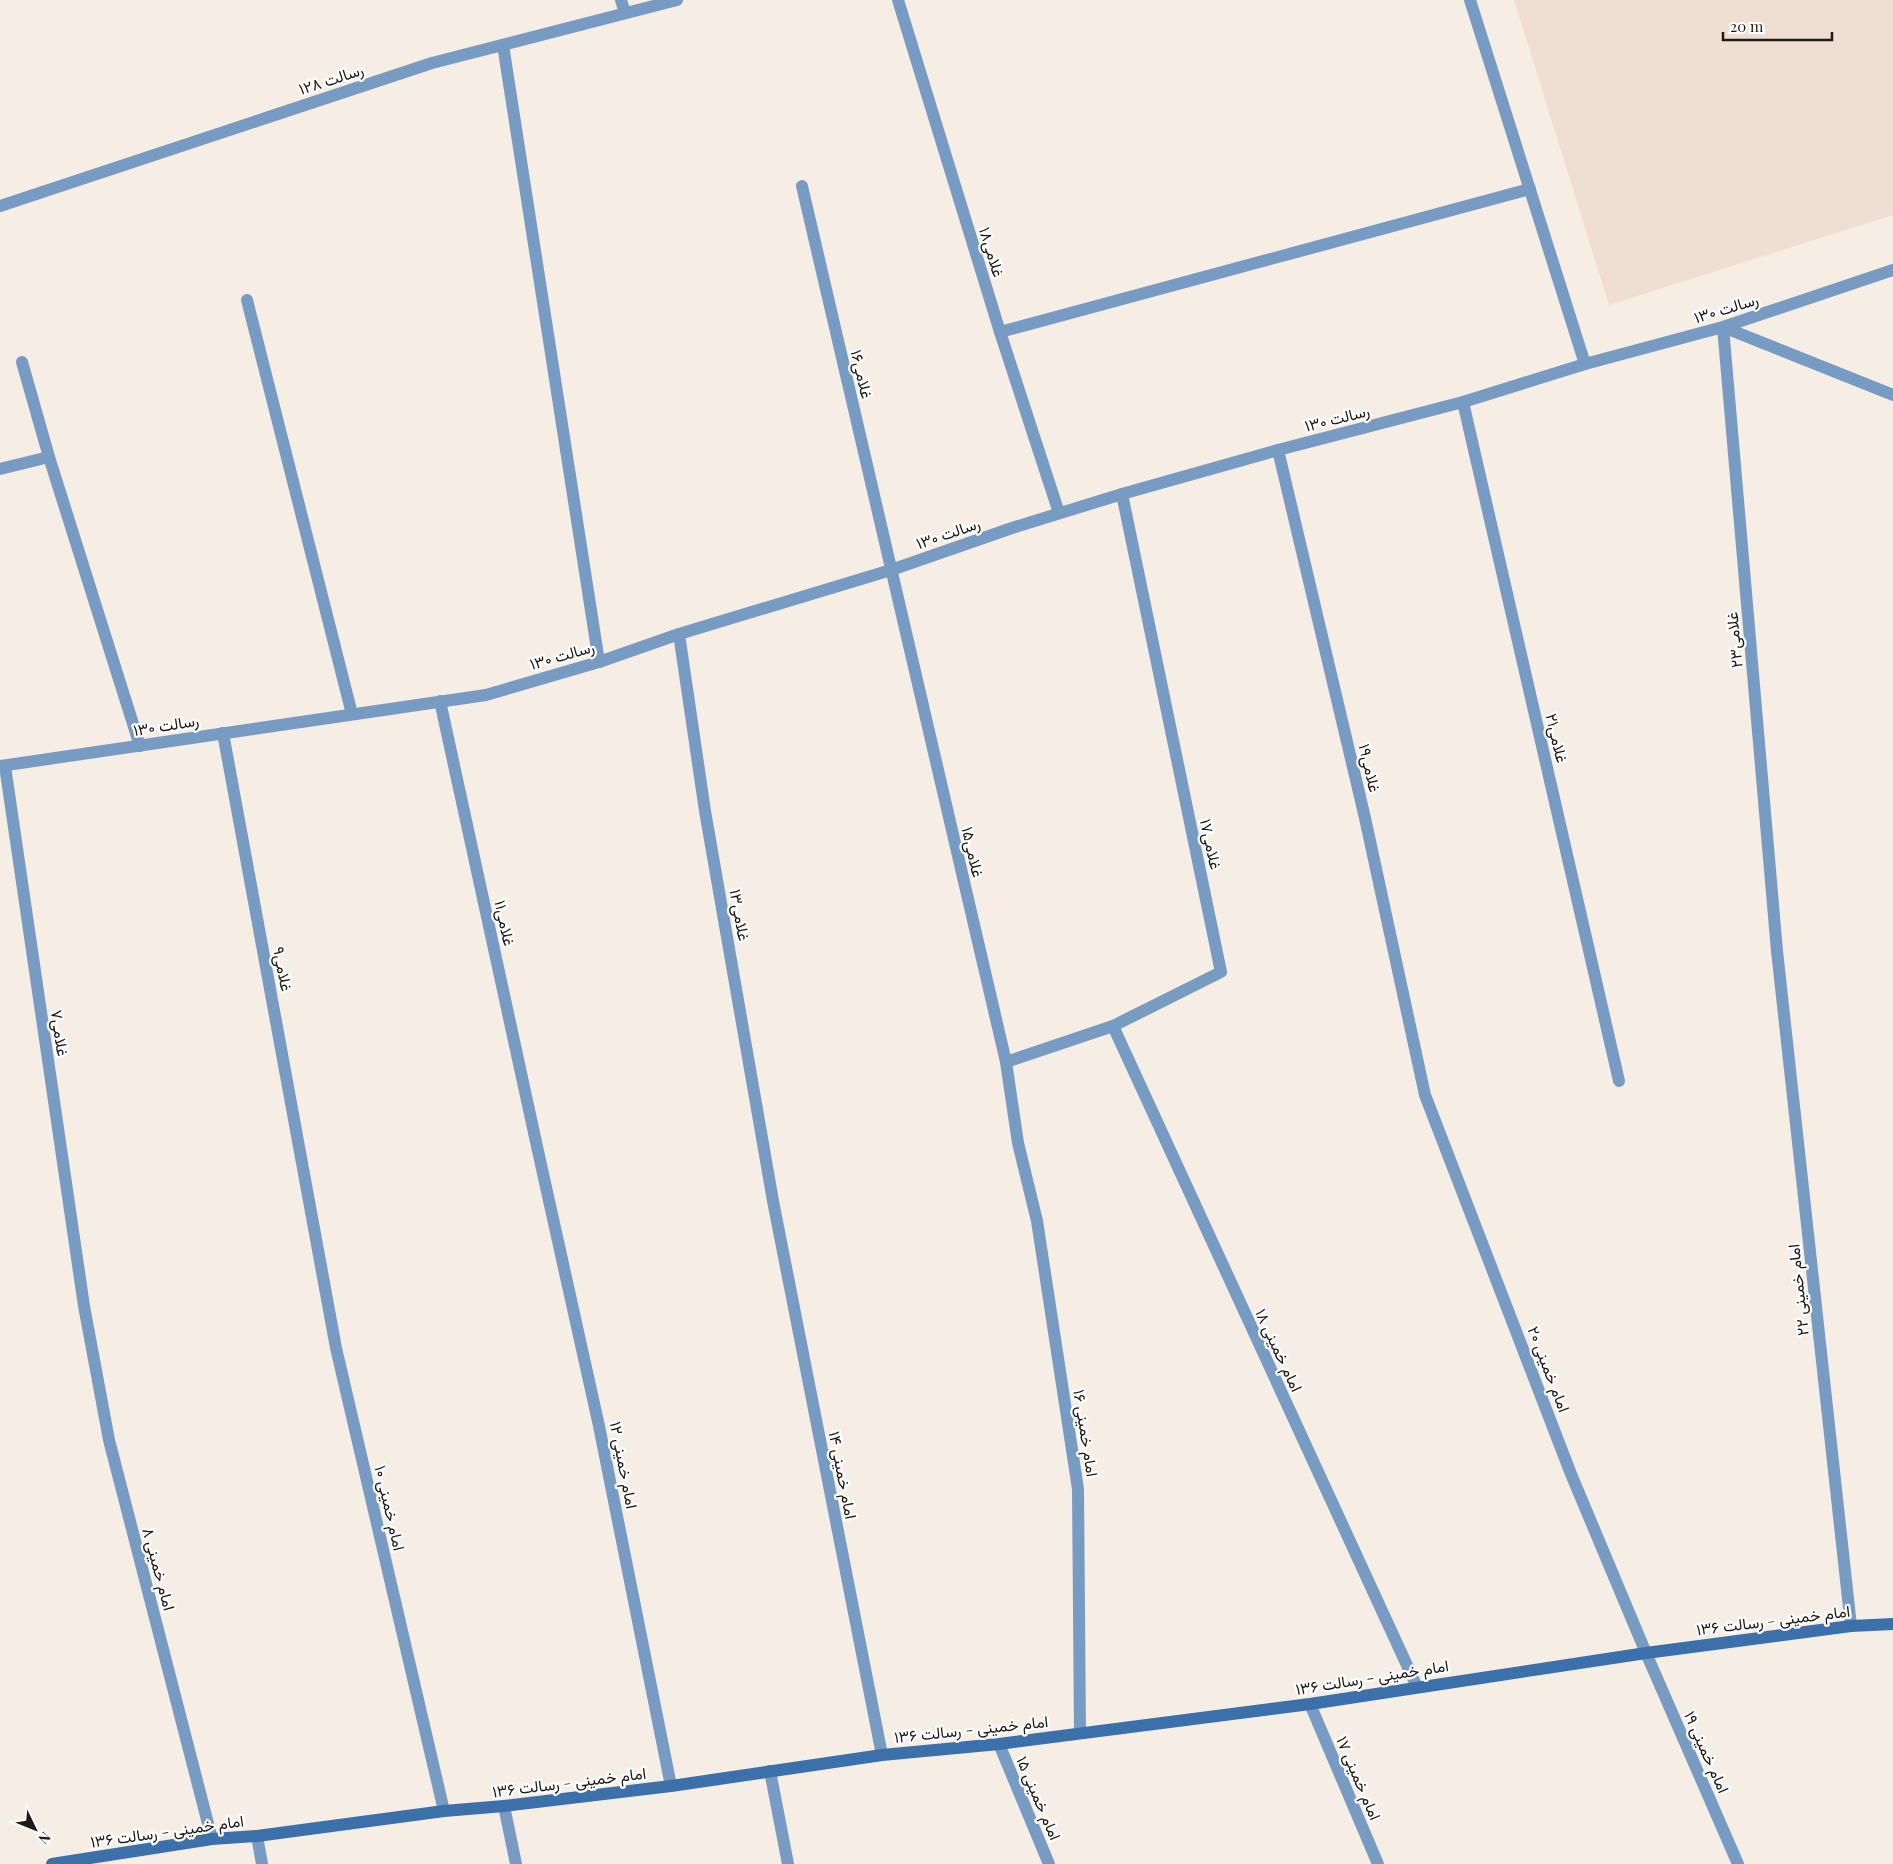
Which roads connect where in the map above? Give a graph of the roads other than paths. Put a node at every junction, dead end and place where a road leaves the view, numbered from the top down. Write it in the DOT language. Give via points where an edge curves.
graph roads {
  1 [pos="622,0"];
  2 [pos="677,0"];
  3 [pos="898,0"];
  4 [pos="1470,0"];
  5 [pos="625,13"];
  6 [pos="503,44"];
  7 [pos="802,186"];
  8 [pos="1530,188"];
  9 [pos="0,206"];
  10 [pos="1893,270"];
  11 [pos="247,300"];
  12 [pos="1723,327"];
  13 [pos="1000,332"];
  14 [pos="22,362"];
  15 [pos="1585,364"];
  16 [pos="1893,395"];
  17 [pos="1463,402"];
  18 [pos="1278,450"];
  19 [pos="49,457"];
  20 [pos="0,469"];
  21 [pos="1122,494"];
  22 [pos="1059,513"];
  23 [pos="891,570"];
  24 [pos="679,634"];
  25 [pos="599,662"];
  26 [pos="440,701"];
  27 [pos="352,714"];
  28 [pos="223,733"];
  29 [pos="140,746"];
  30 [pos="2,766"];
  31 [pos="1777,951"];
  32 [pos="1113,1026"];
  33 [pos="1006,1062"];
  34 [pos="1619,1080"];
  35 [pos="1426,1095"];
  36 [pos="1018,1143"];
  37 [pos="538,1152"];
  38 [pos="773,1201"];
  39 [pos="312,1211"];
  40 [pos="84,1306"];
  41 [pos="1893,1624"];
  42 [pos="1851,1626"];
  43 [pos="1646,1653"];
  44 [pos="1416,1687"];
  45 [pos="1310,1704"];
  46 [pos="1080,1732"];
  47 [pos="999,1744"];
  48 [pos="882,1755"];
  49 [pos="770,1771"];
  50 [pos="671,1786"];
  51 [pos="504,1806"];
  52 [pos="444,1810"];
  53 [pos="257,1836"];
  54 [pos="212,1838"];
  55 [pos="52,1864"];
  56 [pos="262,1864"];
  57 [pos="516,1864"];
  58 [pos="788,1864"];
  59 [pos="1049,1864"];
  60 [pos="1378,1864"];
  61 [pos="1738,1864"];
  1 -- 5 [label="street"];
  2 -- 5 [label="street, رسالت ۱۲۸"];
  3 -- 13 [label="street, غلامی۱۸"];
  4 -- 8 [label="street"];
  5 -- 6 [label="street, رسالت ۱۲۸"];
  6 -- 9 [label="street, رسالت ۱۲۸" via="432,63"];
  6 -- 25 [label="street"];
  7 -- 23 [label="street, غلامی۱۶"];
  8 -- 13 [label="street"];
  8 -- 15 [label="street"];
  10 -- 12 [label="street, رسالت ۱۳۰"];
  11 -- 27 [label="street"];
  12 -- 15 [label="street, رسالت ۱۳۰"];
  12 -- 16 [label="street"];
  12 -- 31 [label="street, غلامی۲۳"];
  13 -- 22 [label="street, غلامی۱۸"];
  14 -- 19 [label="street"];
  15 -- 17 [label="street, رسالت ۱۳۰"];
  17 -- 18 [label="street, رسالت ۱۳۰"];
  17 -- 34 [label="street, غلامی۲۱"];
  18 -- 21 [label="street, رسالت ۱۳۰"];
  18 -- 35 [label="street, غلامی۱۹"];
  19 -- 20 [label="street"];
  19 -- 29 [label="street"];
  21 -- 22 [label="street, رسالت ۱۳۰"];
  21 -- 32 [label="street, غلامی۱۷" via="1221,972"];
  22 -- 23 [label="street, رسالت ۱۳۰"];
  23 -- 24 [label="street, رسالت ۱۳۰"];
  23 -- 33 [label="street, غلامی۱۵"];
  24 -- 25 [label="street, رسالت ۱۳۰"];
  24 -- 38 [label="street, غلامی۱۳" via="705,811"];
  25 -- 26 [label="street, رسالت ۱۳۰" via="486,694"];
  26 -- 27 [label="street, رسالت ۱۳۰"];
  26 -- 37 [label="street, غلامی۱۱"];
  27 -- 28 [label="street, رسالت ۱۳۰"];
  28 -- 29 [label="street, رسالت ۱۳۰"];
  28 -- 39 [label="street, غلامی۹"];
  29 -- 30 [label="street, رسالت ۱۳۰"];
  30 -- 40 [label="street, غلامی۷"];
  31 -- 42 [label="street, امام خمینی ۲۲"];
  32 -- 33 [label="street, غلامی۱۷"];
  32 -- 44 [label="street, امام خمینی ۱۸"];
  33 -- 36 [label="street, غلامی۱۵"];
  35 -- 43 [label="street, امام خمینی ۲۰" via="1571,1474"];
  36 -- 46 [label="street, امام خمینی ۱۶" via="1038,1221 1078,1489"];
  37 -- 50 [label="street, امام خمینی ۱۲" via="600,1426"];
  38 -- 48 [label="street, امام خمینی ۱۴"];
  39 -- 52 [label="street, امام خمینی ۱۰" via="336,1348"];
  40 -- 54 [label="street, امام خمینی ۸" via="108,1440"];
  41 -- 42 [label="main road, امام خمینی - رسالت ۱۳۶"];
  42 -- 43 [label="main road, امام خمینی - رسالت ۱۳۶"];
  43 -- 44 [label="main road, امام خمینی - رسالت ۱۳۶"];
  43 -- 61 [label="street, امام خمینی ۱۹"];
  44 -- 45 [label="main road, امام خمینی - رسالت ۱۳۶"];
  45 -- 46 [label="main road, امام خمینی - رسالت ۱۳۶"];
  45 -- 60 [label="street, امام خمینی ۱۷"];
  46 -- 47 [label="main road, امام خمینی - رسالت ۱۳۶"];
  47 -- 48 [label="main road, امام خمینی - رسالت ۱۳۶"];
  47 -- 59 [label="street, امام خمینی ۱۵"];
  48 -- 49 [label="main road, امام خمینی - رسالت ۱۳۶"];
  49 -- 50 [label="main road, امام خمینی - رسالت ۱۳۶"];
  49 -- 58 [label="street"];
  50 -- 51 [label="main road, امام خمینی - رسالت ۱۳۶"];
  51 -- 52 [label="main road, امام خمینی - رسالت ۱۳۶"];
  51 -- 57 [label="street"];
  52 -- 53 [label="main road, امام خمینی - رسالت ۱۳۶"];
  53 -- 54 [label="main road, امام خمینی - رسالت ۱۳۶"];
  53 -- 56 [label="street"];
  54 -- 55 [label="main road, امام خمینی - رسالت ۱۳۶"];
}
